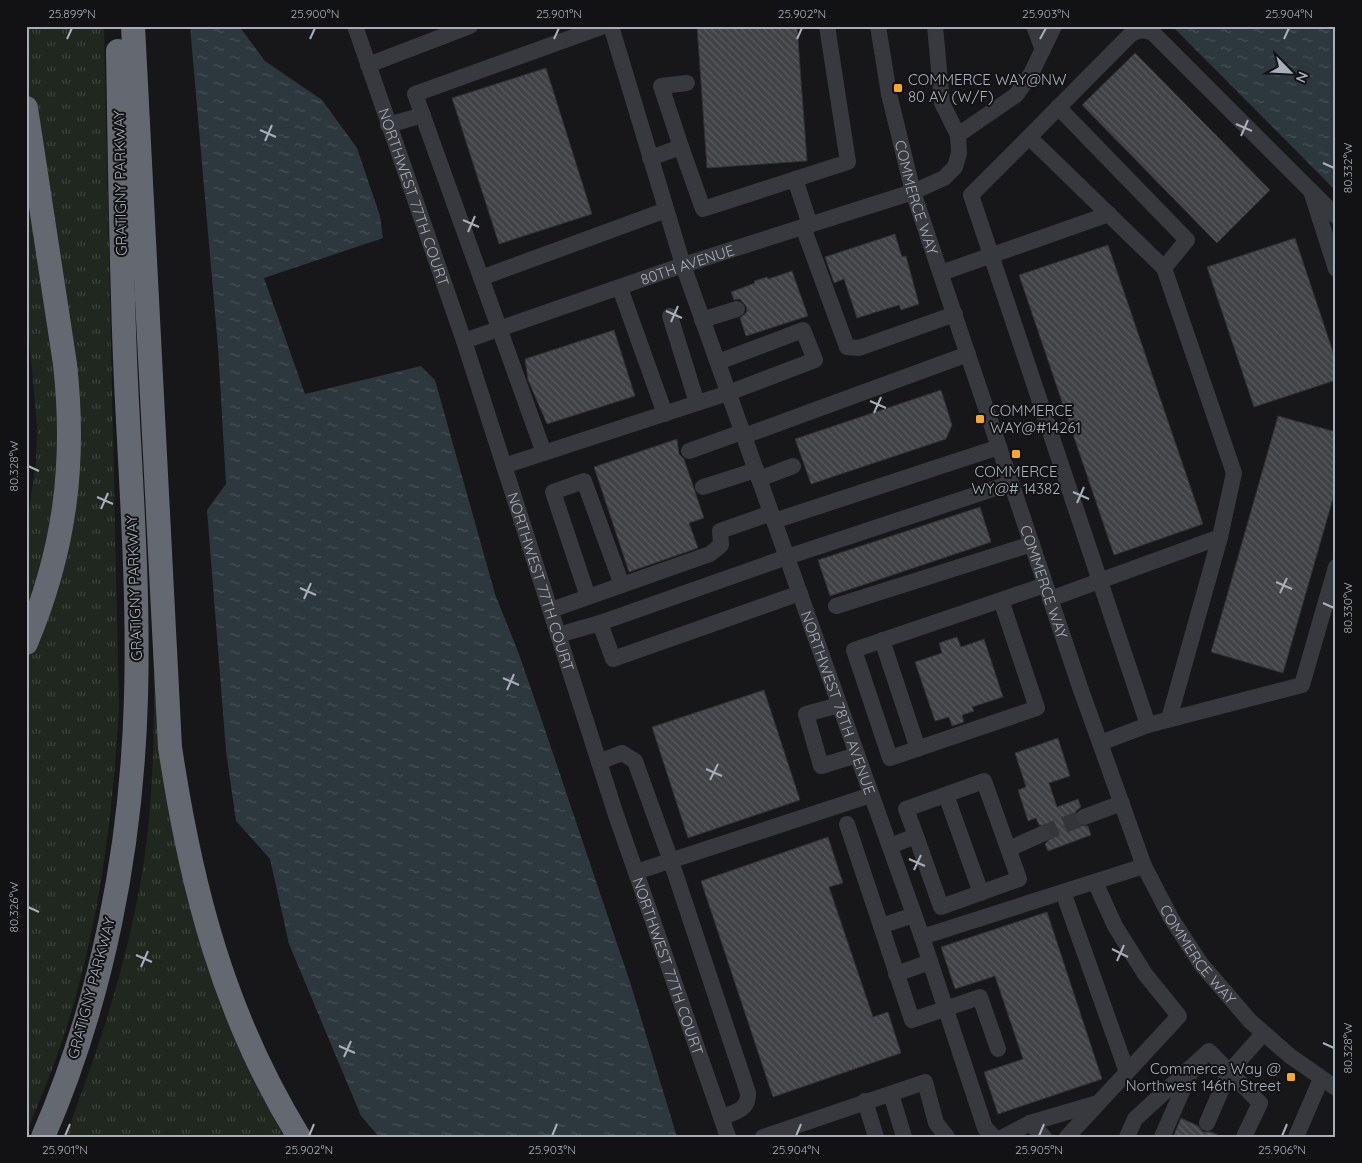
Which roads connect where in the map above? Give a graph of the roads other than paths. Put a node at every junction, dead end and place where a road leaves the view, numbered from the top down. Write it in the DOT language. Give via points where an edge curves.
graph roads {
  1 [pos="118,26"];
  2 [pos="133,26"];
  3 [pos="355,26"];
  4 [pos="470,26"];
  5 [pos="604,26"];
  6 [pos="611,26"];
  7 [pos="827,26"];
  8 [pos="878,26"];
  9 [pos="935,26"];
  10 [pos="1034,26"];
  11 [pos="1054,26"];
  12 [pos="1043,50"];
  13 [pos="368,65"];
  14 [pos="687,84"];
  15 [pos="26,108"];
  16 [pos="1058,108"];
  17 [pos="423,115"];
  18 [pos="388,125"];
  19 [pos="958,135"];
  20 [pos="1029,137"];
  21 [pos="681,147"];
  22 [pos="650,158"];
  23 [pos="795,179"];
  24 [pos="1311,191"];
  25 [pos="913,192"];
  26 [pos="666,210"];
  27 [pos="1109,214"];
  28 [pos="1336,216"];
  29 [pos="806,226"];
  30 [pos="991,255"];
  31 [pos="683,265"];
  32 [pos="1164,268"];
  33 [pos="1336,269"];
  34 [pos="940,273"];
  35 [pos="481,278"];
  36 [pos="620,288"];
  37 [pos="737,308"];
  38 [pos="955,314"];
  39 [pos="670,316"];
  40 [pos="702,320"];
  41 [pos="500,329"];
  42 [pos="464,341"];
  43 [pos="968,354"];
  44 [pos="718,362"];
  45 [pos="728,393"];
  46 [pos="697,403"];
  47 [pos="665,414"];
  48 [pos="743,434"];
  49 [pos="999,447"];
  50 [pos="690,450"];
  51 [pos="544,453"];
  52 [pos="504,466"];
  53 [pos="794,466"];
  54 [pos="757,475"];
  55 [pos="1011,483"];
  56 [pos="703,487"];
  57 [pos="772,517"];
  58 [pos="1220,537"];
  59 [pos="1032,544"];
  60 [pos="786,557"];
  61 [pos="1336,567"];
  62 [pos="1101,580"];
  63 [pos="622,585"];
  64 [pos="1048,592"];
  65 [pos="800,593"];
  66 [pos="588,597"];
  67 [pos="1001,600"];
  68 [pos="836,606"];
  69 [pos="551,610"];
  70 [pos="600,623"];
  71 [pos="558,635"];
  72 [pos="882,640"];
  73 [pos="26,642"];
  74 [pos="839,704"];
  75 [pos="1169,719"];
  76 [pos="1148,724"];
  77 [pos="1100,743"];
  78 [pos="918,749"];
  79 [pos="857,755"];
  80 [pos="599,762"];
  81 [pos="946,794"];
  82 [pos="871,795"];
  83 [pos="1122,803"];
  84 [pos="1084,817"];
  85 [pos="847,824"];
  86 [pos="1042,834"];
  87 [pos="916,836"];
  88 [pos="890,846"];
  89 [pos="1009,848"];
  90 [pos="671,861"];
  91 [pos="1144,866"];
  92 [pos="636,872"];
  93 [pos="1095,882"];
  94 [pos="1063,892"];
  95 [pos="981,893"];
  96 [pos="914,915"];
  97 [pos="881,926"];
  98 [pos="922,937"];
  99 [pos="930,962"];
  100 [pos="896,974"];
  101 [pos="945,1009"];
  102 [pos="1263,1034"];
  103 [pos="998,1049"];
  104 [pos="1194,1064"];
  105 [pos="1127,1072"];
  106 [pos="1229,1072"];
  107 [pos="1321,1079"];
  108 [pos="1336,1088"];
  109 [pos="891,1094"];
  110 [pos="865,1101"];
  111 [pos="1098,1103"];
  112 [pos="721,1117"];
  113 [pos="1030,1122"];
  114 [pos="1207,1123"];
  115 [pos="46,1130"];
  116 [pos="299,1137"];
  117 [pos="728,1137"];
  118 [pos="763,1137"];
  119 [pos="876,1137"];
  120 [pos="904,1137"];
  121 [pos="947,1137"];
  122 [pos="994,1137"];
  123 [pos="1003,1137"];
  124 [pos="1044,1137"];
  125 [pos="1067,1137"];
  126 [pos="1127,1137"];
  127 [pos="1162,1137"];
  128 [pos="1244,1137"];
  129 [pos="1296,1137"];
  1 -- 115 [label="highway, GRATIGNY PARKWAY" via="121,227 137,649 134,747 122,853 103,956 75,1052"];
  2 -- 116 [label="highway" via="170,747 182,828 212,945 248,1041"];
  3 -- 13 [label="street, NORTHWEST 77TH COURT"];
  4 -- 13 [label="street"];
  5 -- 17 [label="street" via="415,94"];
  6 -- 22 [label="street, NORTHWEST 78TH AVENUE"];
  7 -- 23 [label="street" via="848,162"];
  8 -- 25 [label="street, COMMERCE WAY" via="889,94"];
  9 -- 19 [label="street" via="942,103"];
  10 -- 12 [label="street"];
  11 -- 12 [label="street"];
  12 -- 19 [label="street" via="1016,95"];
  13 -- 18 [label="street, NORTHWEST 77TH COURT"];
  14 -- 21 [label="street" via="661,86"];
  15 -- 73 [label="highway" via="65,364 70,456 57,551"];
  16 -- 20 [label="street"];
  16 -- 24 [label="street" via="1130,35 1135,31 1147,31 1153,33"];
  16 -- 32 [label="street" via="1187,240"];
  17 -- 18 [label="street"];
  17 -- 35 [label="street"];
  18 -- 42 [label="street, NORTHWEST 77TH COURT"];
  19 -- 25 [label="street, 80TH AVENUE" via="956,167 944,178"];
  20 -- 27 [label="street"];
  20 -- 30 [label="street" via="971,194"];
  21 -- 22 [label="street"];
  21 -- 23 [label="street" via="703,209"];
  22 -- 26 [label="street, NORTHWEST 78TH AVENUE"];
  23 -- 29 [label="street"];
  24 -- 28 [label="street"];
  24 -- 33 [label="street"];
  25 -- 29 [label="street, 80TH AVENUE"];
  25 -- 34 [label="street, COMMERCE WAY"];
  26 -- 31 [label="street, NORTHWEST 78TH AVENUE"];
  26 -- 35 [label="street"];
  27 -- 30 [label="street"];
  27 -- 32 [label="street"];
  29 -- 31 [label="street, 80TH AVENUE"];
  29 -- 38 [label="street" via="847,347 859,348"];
  30 -- 34 [label="street"];
  30 -- 62 [label="street"];
  31 -- 36 [label="street, 80TH AVENUE"];
  31 -- 40 [label="street, NORTHWEST 78TH AVENUE"];
  32 -- 58 [label="street" via="1234,473"];
  34 -- 38 [label="street, COMMERCE WAY"];
  35 -- 41 [label="street"];
  36 -- 41 [label="street, 80TH AVENUE"];
  36 -- 47 [label="street"];
  37 -- 40 [label="street"];
  38 -- 43 [label="street, COMMERCE WAY"];
  39 -- 46 [label="street"];
  40 -- 44 [label="street, NORTHWEST 78TH AVENUE"];
  41 -- 42 [label="street, 80TH AVENUE"];
  41 -- 51 [label="street"];
  42 -- 52 [label="street, NORTHWEST 77TH COURT"];
  43 -- 48 [label="street"];
  43 -- 49 [label="street, COMMERCE WAY"];
  44 -- 45 [label="street, NORTHWEST 78TH AVENUE"];
  44 -- 45 [label="street" via="803,330 815,360"];
  45 -- 46 [label="street"];
  45 -- 48 [label="street, NORTHWEST 78TH AVENUE"];
  46 -- 47 [label="street"];
  47 -- 51 [label="street"];
  48 -- 50 [label="street"];
  48 -- 54 [label="street, NORTHWEST 78TH AVENUE"];
  49 -- 55 [label="street, COMMERCE WAY"];
  49 -- 57 [label="street"];
  51 -- 52 [label="street"];
  52 -- 69 [label="street, NORTHWEST 77TH COURT"];
  53 -- 54 [label="street"];
  54 -- 56 [label="street"];
  54 -- 57 [label="street, NORTHWEST 78TH AVENUE"];
  55 -- 59 [label="street, COMMERCE WAY"];
  55 -- 60 [label="street"];
  57 -- 60 [label="street, NORTHWEST 78TH AVENUE"];
  57 -- 63 [label="street" via="720,531 721,546 710,554"];
  58 -- 62 [label="street"];
  58 -- 75 [label="street"];
  59 -- 64 [label="street, COMMERCE WAY"];
  59 -- 68 [label="street"];
  60 -- 65 [label="street, NORTHWEST 78TH AVENUE"];
  60 -- 70 [label="street"];
  61 -- 75 [label="street" via="1302,685"];
  62 -- 64 [label="street"];
  62 -- 76 [label="street"];
  63 -- 66 [label="street"];
  63 -- 66 [label="street" via="584,481 553,492"];
  64 -- 67 [label="street"];
  64 -- 77 [label="street, COMMERCE WAY"];
  65 -- 70 [label="street" via="613,660"];
  65 -- 74 [label="street, NORTHWEST 78TH AVENUE"];
  66 -- 69 [label="street"];
  67 -- 72 [label="street"];
  67 -- 78 [label="street" via="1037,708"];
  69 -- 71 [label="street, NORTHWEST 77TH COURT"];
  70 -- 71 [label="street"];
  71 -- 80 [label="street, NORTHWEST 77TH COURT"];
  72 -- 78 [label="street"];
  72 -- 78 [label="street" via="854,650 890,758"];
  74 -- 79 [label="street, NORTHWEST 78TH AVENUE"];
  74 -- 79 [label="street" via="806,714 821,766"];
  75 -- 76 [label="street"];
  76 -- 77 [label="street"];
  77 -- 83 [label="street, COMMERCE WAY"];
  79 -- 82 [label="street, NORTHWEST 78TH AVENUE"];
  80 -- 90 [label="street" via="622,753 634,761"];
  80 -- 92 [label="street, NORTHWEST 77TH COURT"];
  81 -- 87 [label="street" via="906,809"];
  81 -- 89 [label="street" via="984,781"];
  81 -- 95 [label="street"];
  82 -- 88 [label="street, NORTHWEST 78TH AVENUE"];
  82 -- 90 [label="street"];
  83 -- 84 [label="street"];
  83 -- 91 [label="street, COMMERCE WAY"];
  85 -- 97 [label="street"];
  86 -- 89 [label="street"];
  87 -- 88 [label="street"];
  87 -- 95 [label="street" via="941,907"];
  88 -- 96 [label="street, NORTHWEST 78TH AVENUE"];
  89 -- 95 [label="street" via="1019,879"];
  90 -- 92 [label="street"];
  90 -- 112 [label="street" via="748,1093 749,1099 744,1108"];
  91 -- 93 [label="street"];
  91 -- 102 [label="street, COMMERCE WAY" via="1171,918 1201,964"];
  92 -- 112 [label="street, NORTHWEST 77TH COURT"];
  93 -- 94 [label="street"];
  93 -- 105 [label="street" via="1115,926 1145,974 1179,1016"];
  94 -- 98 [label="street"];
  94 -- 105 [label="street"];
  96 -- 97 [label="street"];
  96 -- 98 [label="street, NORTHWEST 78TH AVENUE"];
  97 -- 100 [label="street"];
  98 -- 99 [label="street, NORTHWEST 78TH AVENUE"];
  99 -- 100 [label="street"];
  99 -- 101 [label="street, NORTHWEST 78TH AVENUE"];
  100 -- 101 [label="street" via="912,1020"];
  101 -- 103 [label="street" via="980,997"];
  101 -- 122 [label="street, NORTHWEST 78TH AVENUE" via="985,1128"];
  102 -- 106 [label="street"];
  102 -- 107 [label="street, COMMERCE WAY"];
  104 -- 106 [label="street" via="1209,1051"];
  104 -- 126 [label="street" via="1135,1119"];
  104 -- 127 [label="street"];
  105 -- 111 [label="street"];
  106 -- 114 [label="street"];
  106 -- 128 [label="street" via="1260,1104"];
  107 -- 108 [label="street, COMMERCE WAY"];
  107 -- 129 [label="street"];
  109 -- 110 [label="street"];
  109 -- 120 [label="street"];
  109 -- 121 [label="street" via="925,1082 936,1123"];
  110 -- 118 [label="street"];
  110 -- 119 [label="street"];
  111 -- 113 [label="street"];
  111 -- 125 [label="street"];
  112 -- 117 [label="street, NORTHWEST 77TH COURT"];
  113 -- 123 [label="street"];
  113 -- 124 [label="street"];
}
